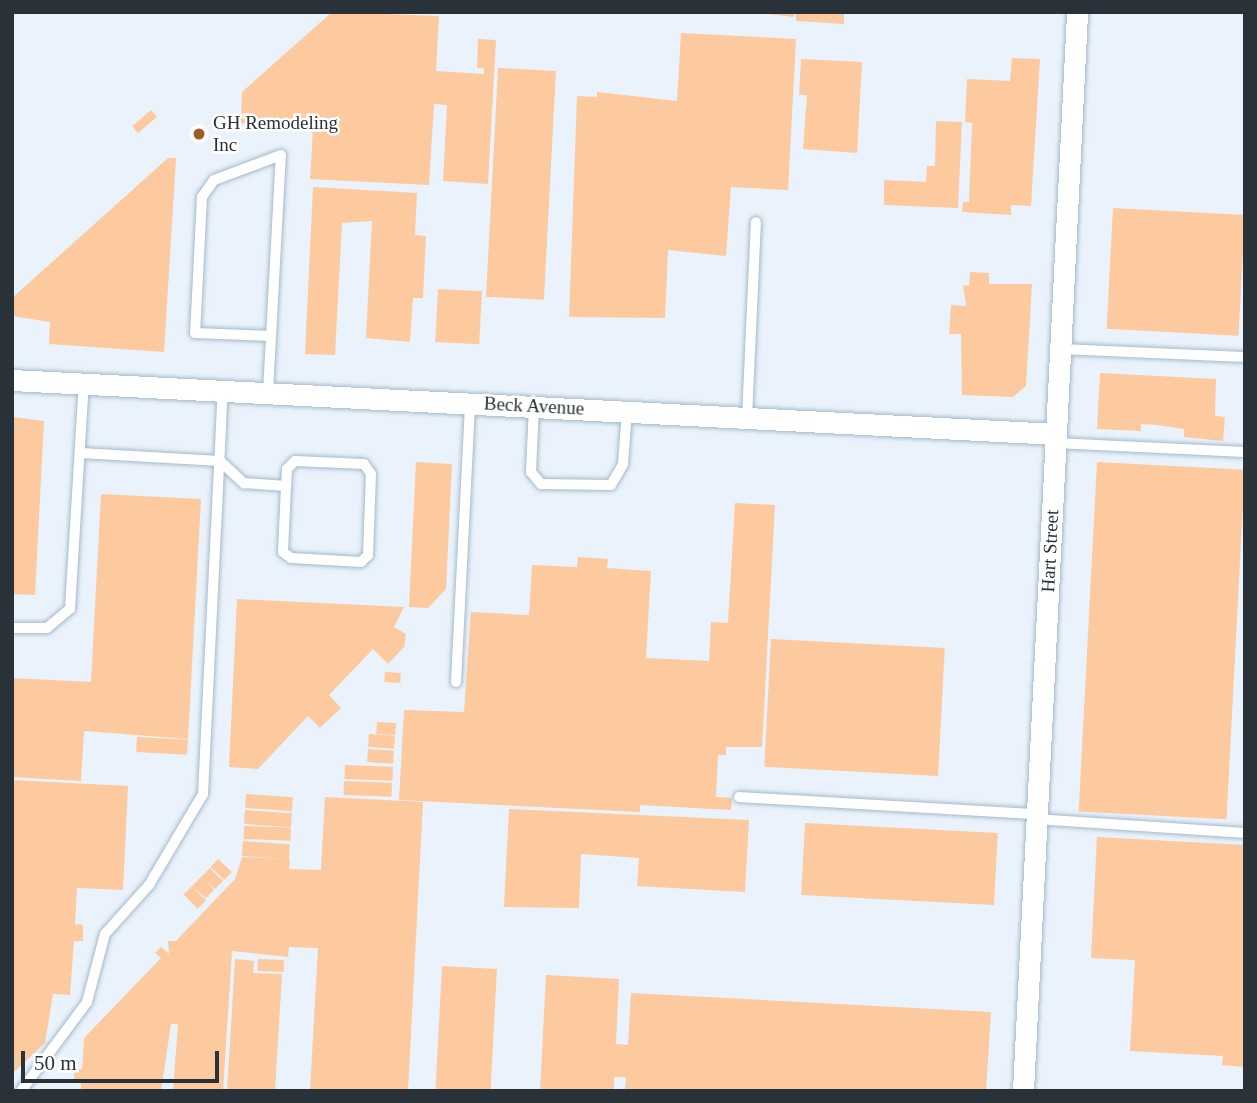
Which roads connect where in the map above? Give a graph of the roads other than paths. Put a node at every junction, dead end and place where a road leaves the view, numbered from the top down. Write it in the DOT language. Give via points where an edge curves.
graph roads {
  1 [pos="1077,12"];
  2 [pos="756,222"];
  3 [pos="271,335"];
  4 [pos="1060,349"];
  5 [pos="1245,357"];
  6 [pos="12,380"];
  7 [pos="85,383"];
  8 [pos="223,390"];
  9 [pos="268,392"];
  10 [pos="470,403"];
  11 [pos="534,406"];
  12 [pos="627,411"];
  13 [pos="747,418"];
  14 [pos="1055,439"];
  15 [pos="1245,452"];
  16 [pos="80,453"];
  17 [pos="219,461"];
  18 [pos="286,486"];
  19 [pos="12,628"];
  20 [pos="456,682"];
  21 [pos="740,796"];
  22 [pos="1036,817"];
  23 [pos="1245,832"];
  24 [pos="21,1091"];
  25 [pos="1023,1091"];
  1 -- 4 [label="street, Hart Street"];
  2 -- 13 [label="lane"];
  3 -- 3 [label="lane" via="275,253 281,155 215,180 202,197 195,333"];
  3 -- 9 [label="lane"];
  4 -- 5 [label="lane"];
  4 -- 14 [label="street, Hart Street"];
  6 -- 7 [label="street, Beck Avenue"];
  7 -- 8 [label="street, Beck Avenue"];
  7 -- 16 [label="lane"];
  8 -- 9 [label="street, Beck Avenue"];
  8 -- 17 [label="lane"];
  9 -- 10 [label="street, Beck Avenue"];
  10 -- 11 [label="street, Beck Avenue"];
  10 -- 20 [label="lane"];
  11 -- 12 [label="street, Beck Avenue"];
  11 -- 12 [label="lane" via="531,472 541,484 611,485 624,464"];
  12 -- 13 [label="street, Beck Avenue"];
  13 -- 14 [label="street, Beck Avenue"];
  14 -- 15 [label="lane"];
  14 -- 22 [label="street, Hart Street"];
  16 -- 17 [label="lane"];
  16 -- 19 [label="lane" via="71,609 47,628"];
  17 -- 18 [label="lane" via="244,483"];
  17 -- 24 [label="lane" via="203,794 149,885 105,934 87,1002"];
  18 -- 18 [label="lane" via="284,552 292,558 361,562 368,555 371,474 364,464 295,461 287,469"];
  21 -- 22 [label="lane"];
  22 -- 23 [label="lane"];
  22 -- 25 [label="street, Hart Street"];
}
